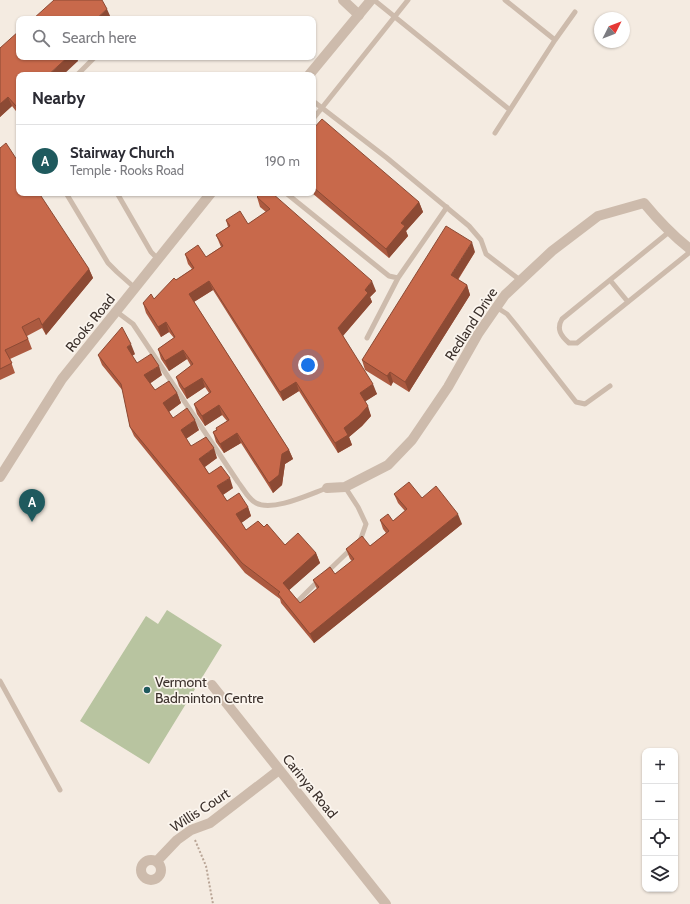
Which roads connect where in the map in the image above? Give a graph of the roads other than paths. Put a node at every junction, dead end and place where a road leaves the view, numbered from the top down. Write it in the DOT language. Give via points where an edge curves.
graph roads {
  1 [pos="344,0"];
  2 [pos="372,0"];
  3 [pos="408,0"];
  4 [pos="505,0"];
  5 [pos="575,12"];
  6 [pos="359,15"];
  7 [pos="394,16"];
  8 [pos="555,40"];
  9 [pos="92,60"];
  10 [pos="80,72"];
  11 [pos="312,72"];
  12 [pos="316,103"];
  13 [pos="322,108"];
  14 [pos="510,110"];
  15 [pos="316,115"];
  16 [pos="495,133"];
  17 [pos="68,196"];
  18 [pos="119,196"];
  19 [pos="209,196"];
  20 [pos="290,196"];
  21 [pos="447,207"];
  22 [pos="669,232"];
  23 [pos="690,249"];
  24 [pos="690,252"];
  25 [pos="158,260"];
  26 [pos="398,278"];
  27 [pos="520,280"];
  28 [pos="610,280"];
  29 [pos="135,288"];
  30 [pos="628,302"];
  31 [pos="496,307"];
  32 [pos="116,312"];
  33 [pos="368,338"];
  34 [pos="610,386"];
  35 [pos="0,477"];
  36 [pos="345,487"];
  37 [pos="327,488"];
  38 [pos="299,600"];
  39 [pos="0,682"];
  40 [pos="212,685"];
  41 [pos="279,770"];
  42 [pos="60,790"];
  43 [pos="157,861"];
  44 [pos="386,904"];
  1 -- 6 [label="street"];
  2 -- 6 [label="street"];
  2 -- 7 [label="lane"];
  3 -- 7 [label="lane"];
  4 -- 8 [label="lane"];
  5 -- 8 [label="lane"];
  6 -- 11 [label="street"];
  7 -- 13 [label="lane"];
  7 -- 14 [label="lane"];
  8 -- 14 [label="lane"];
  9 -- 10 [label="lane"];
  12 -- 13 [label="lane"];
  13 -- 15 [label="lane"];
  13 -- 21 [label="lane"];
  14 -- 16 [label="lane"];
  17 -- 29 [label="lane" via="108,263"];
  18 -- 25 [label="lane"];
  19 -- 25 [label="street, Rooks Road"];
  20 -- 26 [label="lane" via="389,276"];
  21 -- 26 [label="lane"];
  21 -- 27 [label="lane" via="481,240 486,254"];
  22 -- 23 [label="street, Redland Drive"];
  22 -- 27 [label="street, Redland Drive" via="644,203 598,216 552,251"];
  22 -- 28 [label="lane"];
  24 -- 30 [label="lane"];
  25 -- 29 [label="street, Rooks Road"];
  26 -- 33 [label="lane"];
  27 -- 31 [label="street, Redland Drive"];
  28 -- 30 [label="lane"];
  28 -- 30 [label="lane" via="562,319 558,328 562,336 569,343 577,343"];
  29 -- 32 [label="street, Rooks Road"];
  31 -- 34 [label="lane" via="516,325 576,402 585,404"];
  31 -- 36 [label="street, Redland Drive" via="448,387 412,440 388,465"];
  32 -- 35 [label="street, Rooks Road" via="62,379"];
  32 -- 37 [label="lane" via="133,324 254,503 265,506 291,502"];
  36 -- 37 [label="street, Redland Drive"];
  36 -- 38 [label="lane" via="366,524 361,540"];
  39 -- 42 [label="lane"];
  40 -- 41 [label="street, Carinya Road"];
  41 -- 43 [label="street, Willis Court" via="210,823 191,830 177,840"];
  41 -- 44 [label="street, Carinya Road"];
}
